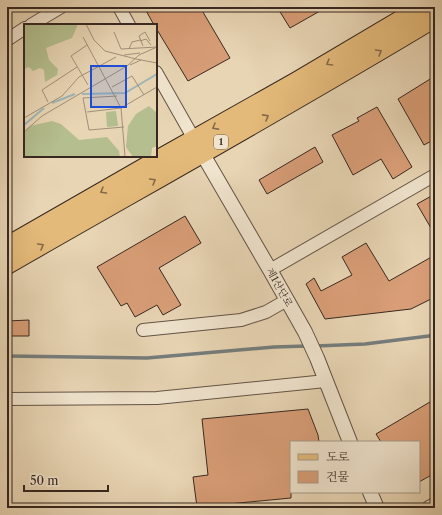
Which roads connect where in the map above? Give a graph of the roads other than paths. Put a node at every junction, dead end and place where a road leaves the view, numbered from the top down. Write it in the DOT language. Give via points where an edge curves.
graph roads {
  1 [pos="61,7"];
  2 [pos="119,7"];
  3 [pos="422,7"];
  4 [pos="435,18"];
  5 [pos="33,24"];
  6 [pos="128,24"];
  7 [pos="24,29"];
  8 [pos="7,40"];
  9 [pos="157,74"];
  10 [pos="198,146"];
  11 [pos="435,174"];
  12 [pos="7,246"];
  13 [pos="7,265"];
  14 [pos="270,270"];
  15 [pos="287,300"];
  16 [pos="143,330"];
  17 [pos="326,381"];
  18 [pos="7,399"];
  19 [pos="350,441"];
  20 [pos="370,493"];
  21 [pos="435,505"];
  22 [pos="377,508"];
  23 [pos="429,508"];
  1 -- 5 [label="street"];
  2 -- 6 [label="street"];
  3 -- 10 [label="main road, 1, one-way" via="297,81"];
  10 -- 4 [label="main road, 1, one-way" via="338,76"];
  7 -- 8 [label="street"];
  9 -- 10 [label="street"];
  10 -- 12 [label="main road, 1, one-way"];
  13 -- 10 [label="main road, 1, one-way"];
  10 -- 14 [label="street, 제1산단로"];
  11 -- 14 [label="street"];
  14 -- 15 [label="street, 제1산단로"];
  15 -- 16 [label="street" via="266,312 241,320"];
  15 -- 17 [label="street, 제1산단로"];
  17 -- 18 [label="street" via="157,398"];
  17 -- 19 [label="street, 제1산단로"];
  20 -- 22 [label="street"];
  21 -- 23 [label="street"];
}
